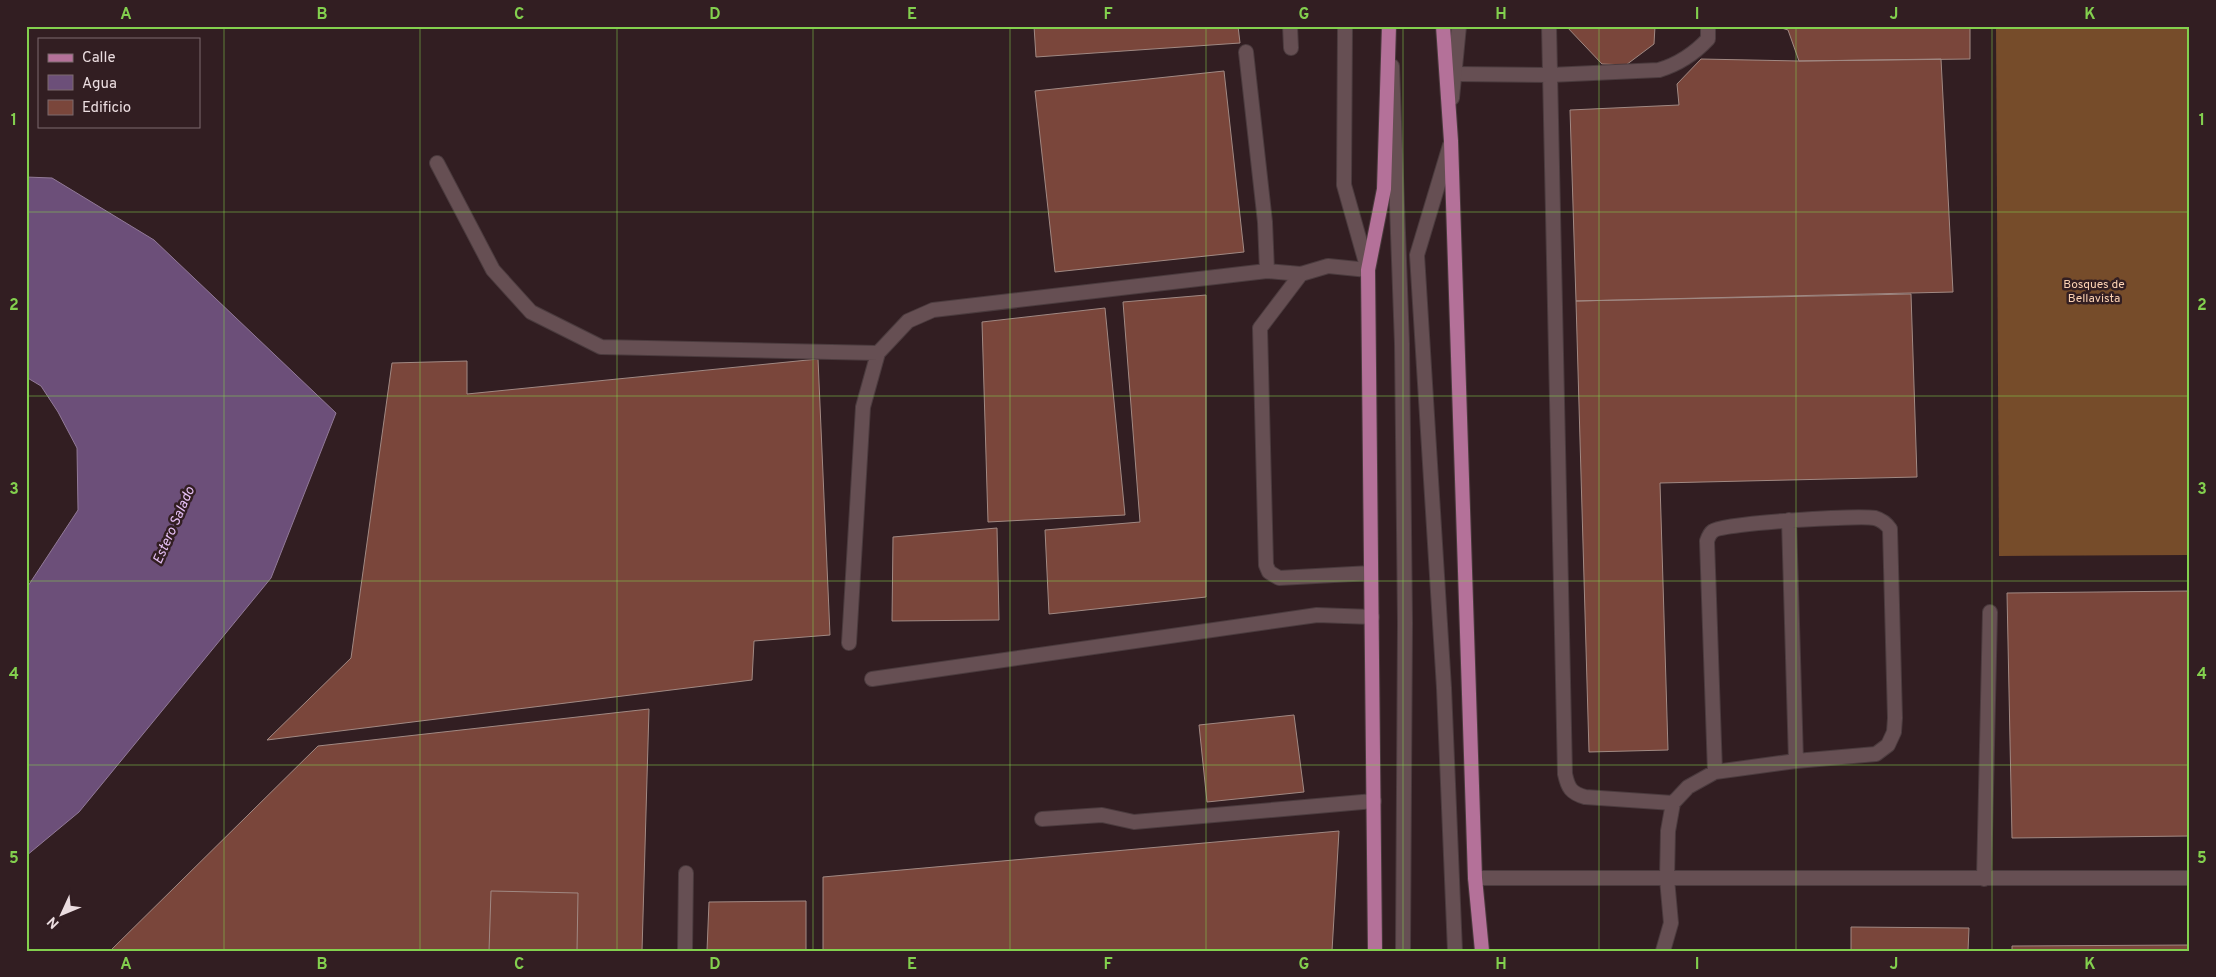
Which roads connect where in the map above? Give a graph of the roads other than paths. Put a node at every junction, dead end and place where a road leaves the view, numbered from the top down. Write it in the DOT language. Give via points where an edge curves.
graph roads {
  1 [pos="1290,26"];
  2 [pos="1345,26"];
  3 [pos="1443,26"];
  4 [pos="1459,26"];
  5 [pos="1549,26"];
  6 [pos="1708,26"];
  7 [pos="1389,28"];
  8 [pos="1290,48"];
  9 [pos="1246,52"];
  10 [pos="1454,74"];
  11 [pos="1550,75"];
  12 [pos="1450,118"];
  13 [pos="1451,141"];
  14 [pos="437,162"];
  15 [pos="1368,270"];
  16 [pos="1267,271"];
  17 [pos="1301,274"];
  18 [pos="878,353"];
  19 [pos="1789,520"];
  20 [pos="1371,573"];
  21 [pos="1990,612"];
  22 [pos="1372,617"];
  23 [pos="849,643"];
  24 [pos="872,678"];
  25 [pos="1796,761"];
  26 [pos="1715,772"];
  27 [pos="1374,801"];
  28 [pos="1673,803"];
  29 [pos="1042,819"];
  30 [pos="686,873"];
  31 [pos="1475,878"];
  32 [pos="2190,878"];
  33 [pos="1667,879"];
  34 [pos="1984,879"];
  35 [pos="685,951"];
  36 [pos="1375,951"];
  37 [pos="1403,951"];
  38 [pos="1455,951"];
  39 [pos="1482,951"];
  40 [pos="1663,951"];
  1 -- 8 [label="street"];
  2 -- 15 [label="street" via="1344,185"];
  3 -- 12 [label="main road"];
  4 -- 10 [label="street"];
  5 -- 11 [label="street"];
  6 -- 11 [label="street" via="1708,39 1696,51 1670,67"];
  7 -- 15 [label="main road" via="1384,189"];
  7 -- 37 [label="street" via="1394,87 1402,344 1405,613"];
  9 -- 16 [label="street" via="1265,222"];
  10 -- 11 [label="street"];
  10 -- 12 [label="street"];
  11 -- 28 [label="street" via="1565,774 1568,788 1585,797"];
  12 -- 13 [label="main road"];
  13 -- 31 [label="main road"];
  13 -- 38 [label="street" via="1417,255 1444,688"];
  14 -- 18 [label="street" via="492,270 531,312 601,347"];
  15 -- 17 [label="street" via="1328,266"];
  15 -- 20 [label="main road"];
  16 -- 17 [label="street"];
  16 -- 18 [label="street" via="933,310 908,321"];
  17 -- 20 [label="street" via="1260,328 1266,565 1269,572 1279,578"];
  18 -- 23 [label="street" via="863,407"];
  19 -- 25 [label="street"];
  19 -- 25 [label="street" via="1869,518 1885,522 1890,529 1896,718 1888,745 1876,754"];
  19 -- 26 [label="street" via="1718,528 1712,531 1707,541"];
  20 -- 22 [label="main road"];
  21 -- 34 [label="street"];
  22 -- 24 [label="street" via="1317,615"];
  22 -- 27 [label="main road"];
  25 -- 26 [label="street"];
  26 -- 28 [label="street" via="1688,787"];
  27 -- 29 [label="street" via="1134,822 1102,815"];
  27 -- 36 [label="main road"];
  28 -- 33 [label="street" via="1668,830"];
  30 -- 35 [label="street"];
  31 -- 33 [label="street"];
  31 -- 39 [label="main road"];
  32 -- 34 [label="street"];
  33 -- 34 [label="street"];
  33 -- 40 [label="street" via="1671,923"];
}
